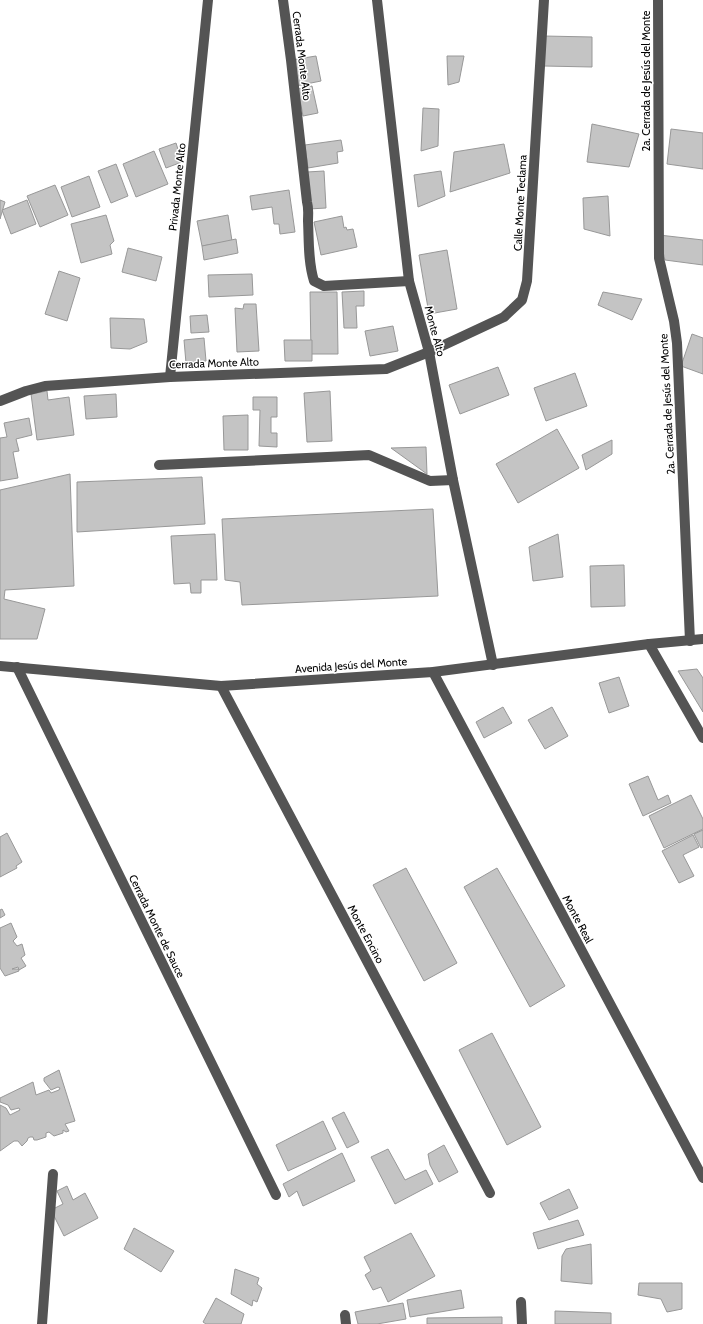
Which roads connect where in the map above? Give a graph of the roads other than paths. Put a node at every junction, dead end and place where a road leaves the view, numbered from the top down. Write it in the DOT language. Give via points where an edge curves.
graph roads {
  1 [pos="208,0"];
  2 [pos="283,0"];
  3 [pos="376,0"];
  4 [pos="544,0"];
  5 [pos="658,0"];
  6 [pos="409,281"];
  7 [pos="430,352"];
  8 [pos="170,376"];
  9 [pos="0,401"];
  10 [pos="159,466"];
  11 [pos="453,480"];
  12 [pos="703,639"];
  13 [pos="690,641"];
  14 [pos="648,644"];
  15 [pos="493,665"];
  16 [pos="0,666"];
  17 [pos="17,667"];
  18 [pos="433,672"];
  19 [pos="221,686"];
  20 [pos="703,738"];
  21 [pos="52,1174"];
  22 [pos="703,1178"];
  23 [pos="490,1193"];
  24 [pos="276,1195"];
  25 [pos="521,1302"];
  26 [pos="42,1324"];
  27 [pos="522,1324"];
  1 -- 8 [label="street, Privada Monte Alto"];
  2 -- 6 [label="street, Cerrada Monte Alto" via="306,202 309,209 311,271 314,281 324,286"];
  3 -- 6 [label="street, Monte Alto"];
  4 -- 7 [label="street, Calle Monte Teclama" via="527,281 522,300 504,317"];
  5 -- 13 [label="street, 2a. Cerrada de Jesús del Monte" via="660,258 677,343"];
  6 -- 7 [label="street, Monte Alto"];
  7 -- 8 [label="street, Cerrada Monte Alto" via="386,370"];
  7 -- 11 [label="street, Monte Alto"];
  8 -- 9 [label="street, Cerrada Monte Alto" via="45,386 26,390"];
  10 -- 11 [label="street" via="369,455 430,481"];
  11 -- 15 [label="street, Monte Alto"];
  12 -- 13 [label="street, Avenida Jesús del Monte"];
  13 -- 14 [label="street, Avenida Jesús del Monte"];
  14 -- 15 [label="street, Avenida Jesús del Monte"];
  14 -- 20 [label="street"];
  15 -- 18 [label="street, Avenida Jesús del Monte"];
  16 -- 17 [label="street, Avenida Jesús del Monte"];
  17 -- 19 [label="street, Avenida Jesús del Monte"];
  17 -- 24 [label="street, Cerrada Monte de Sauce"];
  18 -- 19 [label="street, Avenida Jesús del Monte"];
  18 -- 22 [label="street, Monte Real"];
  19 -- 23 [label="street, Monte Encino"];
  21 -- 26 [label="street"];
  25 -- 27 [label="street"];
}
